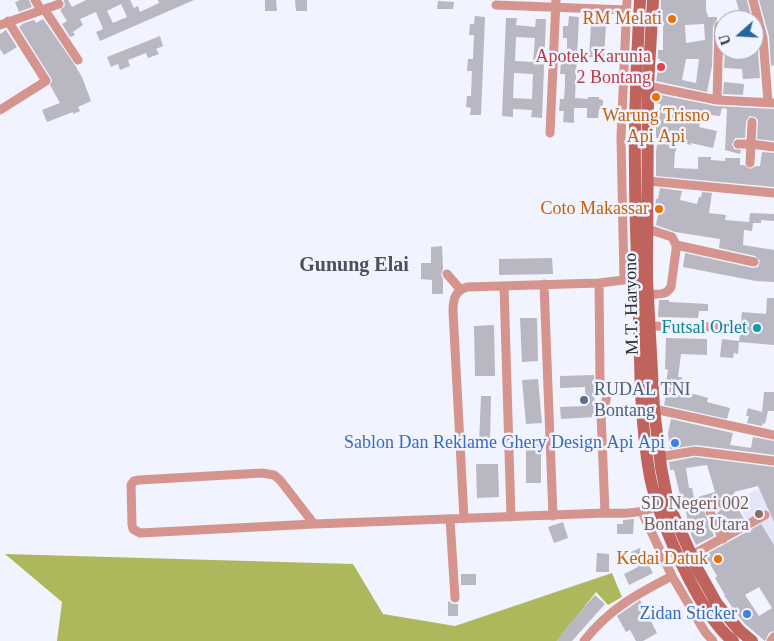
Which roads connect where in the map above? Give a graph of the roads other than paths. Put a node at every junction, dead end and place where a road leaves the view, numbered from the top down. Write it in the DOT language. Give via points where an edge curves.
graph roads {
  1 [pos="35,0"];
  2 [pos="640,0"];
  3 [pos="653,0"];
  4 [pos="753,0"];
  5 [pos="59,4"];
  6 [pos="556,4"];
  7 [pos="496,5"];
  8 [pos="627,5"];
  9 [pos="42,9"];
  10 [pos="4,23"];
  11 [pos="78,60"];
  12 [pos="718,60"];
  13 [pos="648,86"];
  14 [pos="717,100"];
  15 [pos="771,103"];
  16 [pos="0,110"];
  17 [pos="752,122"];
  18 [pos="550,133"];
  19 [pos="738,144"];
  20 [pos="751,144"];
  21 [pos="774,147"];
  22 [pos="750,163"];
  23 [pos="648,181"];
  24 [pos="774,193"];
  25 [pos="648,229"];
  26 [pos="676,245"];
  27 [pos="754,262"];
  28 [pos="446,274"];
  29 [pos="624,280"];
  30 [pos="643,280"];
  31 [pos="599,283"];
  32 [pos="544,284"];
  33 [pos="504,286"];
  34 [pos="460,289"];
  35 [pos="648,294"];
  36 [pos="649,326"];
  37 [pos="722,327"];
  38 [pos="654,409"];
  39 [pos="774,435"];
  40 [pos="659,457"];
  41 [pos="774,461"];
  42 [pos="719,504"];
  43 [pos="663,505"];
  44 [pos="642,512"];
  45 [pos="605,513"];
  46 [pos="553,516"];
  47 [pos="765,516"];
  48 [pos="511,517"];
  49 [pos="450,519"];
  50 [pos="464,519"];
  51 [pos="314,524"];
  52 [pos="723,539"];
  53 [pos="690,556"];
  54 [pos="672,576"];
  55 [pos="455,598"];
  56 [pos="774,637"];
  57 [pos="584,641"];
  58 [pos="713,641"];
  59 [pos="733,641"];
  60 [pos="752,641"];
  61 [pos="770,641"];
  1 -- 9 [label="street"];
  2 -- 30 [label="main road, M.T. Haryono" via="635,170"];
  3 -- 13 [label="main road, M.T. Haryono"];
  4 -- 15 [label="street" via="763,38"];
  5 -- 9 [label="street"];
  6 -- 7 [label="street"];
  6 -- 8 [label="street"];
  6 -- 18 [label="street"];
  8 -- 29 [label="street" via="621,138"];
  9 -- 10 [label="street"];
  9 -- 11 [label="street"];
  10 -- 16 [label="street" via="46,82"];
  12 -- 14 [label="street"];
  13 -- 14 [label="street"];
  13 -- 23 [label="main road, M.T. Haryono"];
  14 -- 15 [label="street"];
  17 -- 20 [label="street"];
  19 -- 20 [label="street"];
  20 -- 21 [label="street"];
  20 -- 22 [label="street"];
  23 -- 24 [label="street"];
  23 -- 25 [label="main road, M.T. Haryono"];
  25 -- 26 [label="street" via="672,237"];
  25 -- 30 [label="main road, M.T. Haryono"];
  26 -- 27 [label="street"];
  26 -- 35 [label="street" via="671,287 664,294"];
  28 -- 34 [label="street"];
  29 -- 30 [label="street"];
  29 -- 31 [label="street"];
  30 -- 35 [label="main road, M.T. Haryono"];
  30 -- 43 [label="main road, M.T. Haryono" via="644,418 650,476"];
  31 -- 32 [label="street"];
  31 -- 45 [label="street" via="600,383 606,393 606,404 601,413"];
  32 -- 33 [label="street"];
  32 -- 46 [label="street"];
  33 -- 34 [label="street"];
  33 -- 48 [label="street"];
  34 -- 50 [label="street" via="453,301 453,311"];
  35 -- 36 [label="main road, M.T. Haryono"];
  36 -- 37 [label="street"];
  36 -- 38 [label="main road, M.T. Haryono"];
  38 -- 39 [label="street"];
  38 -- 40 [label="main road, M.T. Haryono"];
  40 -- 41 [label="street" via="695,452"];
  40 -- 43 [label="main road, M.T. Haryono"];
  42 -- 52 [label="street" via="710,512"];
  43 -- 44 [label="street"];
  43 -- 53 [label="main road, M.T. Haryono"];
  43 -- 59 [label="main road, M.T. Haryono" via="692,585"];
  44 -- 45 [label="street"];
  44 -- 54 [label="street"];
  45 -- 46 [label="street"];
  46 -- 48 [label="street"];
  47 -- 52 [label="street"];
  48 -- 50 [label="street"];
  49 -- 50 [label="street"];
  49 -- 51 [label="street"];
  49 -- 55 [label="street"];
  51 -- 51 [label="street" via="136,532 132,525 131,486 139,480 274,475"];
  52 -- 53 [label="street"];
  53 -- 60 [label="main road, M.T. Haryono" via="717,604"];
  54 -- 57 [label="street" via="612,611"];
  54 -- 58 [label="street"];
  56 -- 61 [label="street"];
}
